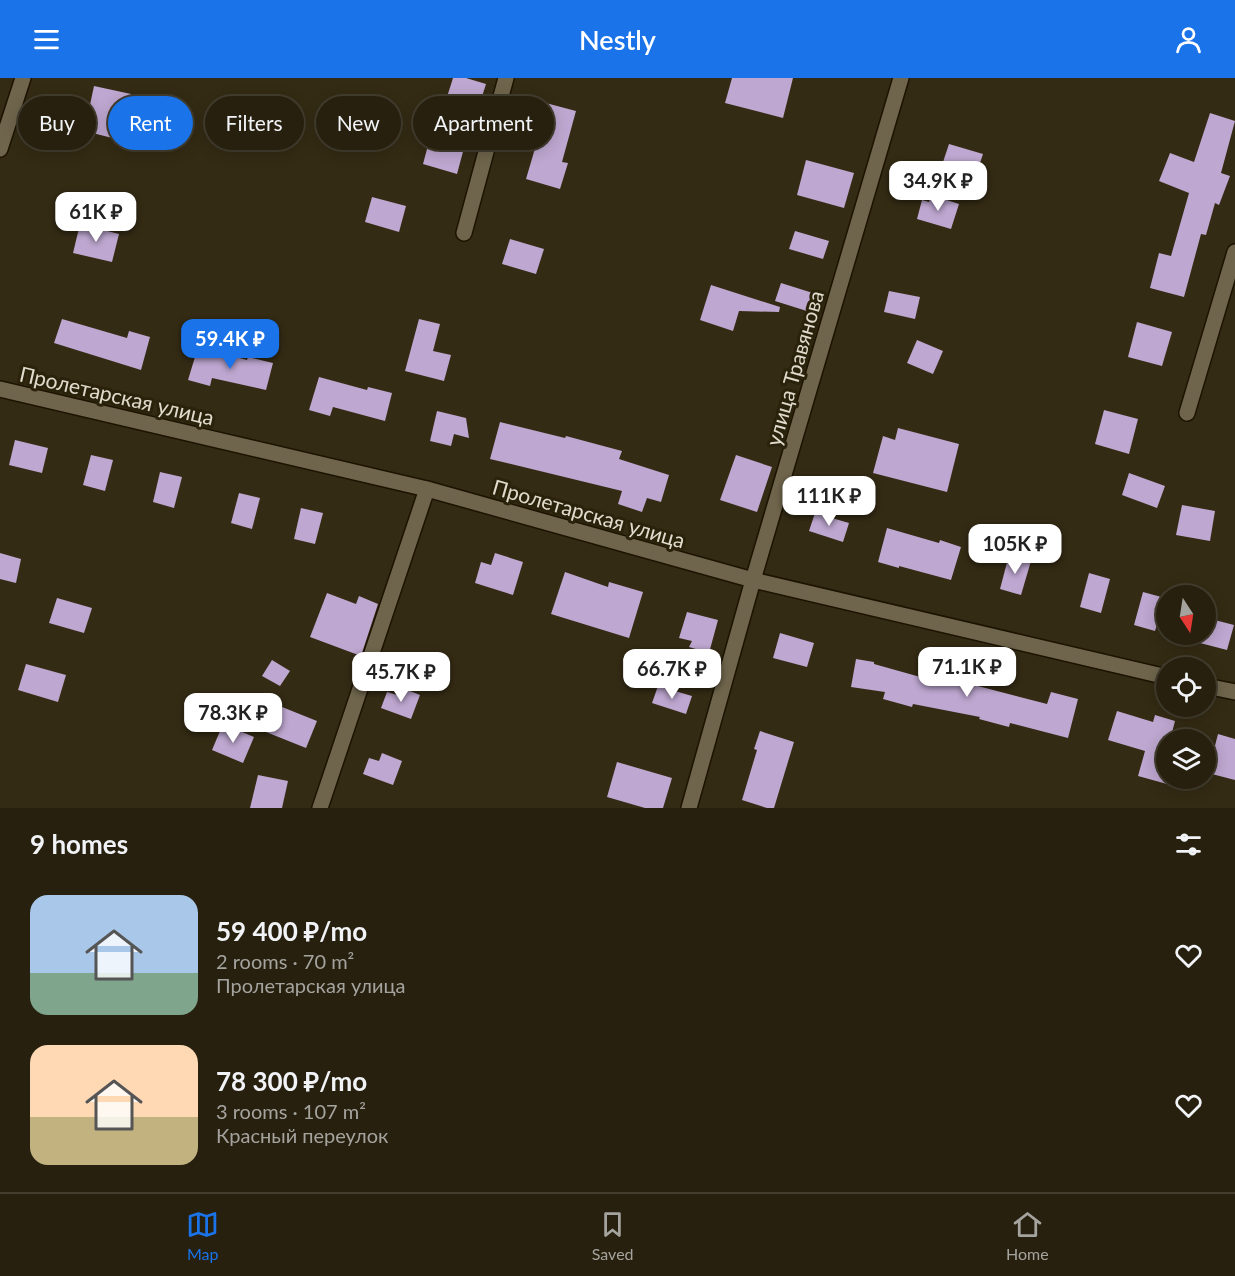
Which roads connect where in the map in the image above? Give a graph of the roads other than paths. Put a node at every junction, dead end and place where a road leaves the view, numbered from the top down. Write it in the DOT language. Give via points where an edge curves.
graph roads {
  1 [pos="23,78"];
  2 [pos="506,78"];
  3 [pos="901,78"];
  4 [pos="0,149"];
  5 [pos="464,233"];
  6 [pos="1235,252"];
  7 [pos="1232,274"];
  8 [pos="0,389"];
  9 [pos="1187,413"];
  10 [pos="427,489"];
  11 [pos="753,580"];
  12 [pos="1156,674"];
  13 [pos="1216,688"];
  14 [pos="1235,692"];
  15 [pos="320,808"];
  16 [pos="689,808"];
  1 -- 4 [label="street"];
  2 -- 5 [label="street"];
  3 -- 11 [label="street, улица Травянова"];
  6 -- 7 [label="street"];
  7 -- 9 [label="street"];
  8 -- 10 [label="street, Пролетарская улица"];
  10 -- 11 [label="street, Пролетарская улица"];
  10 -- 15 [label="street"];
  11 -- 12 [label="street, Пролетарская улица"];
  11 -- 16 [label="street, улица Травянова"];
  13 -- 14 [label="street"];
}
